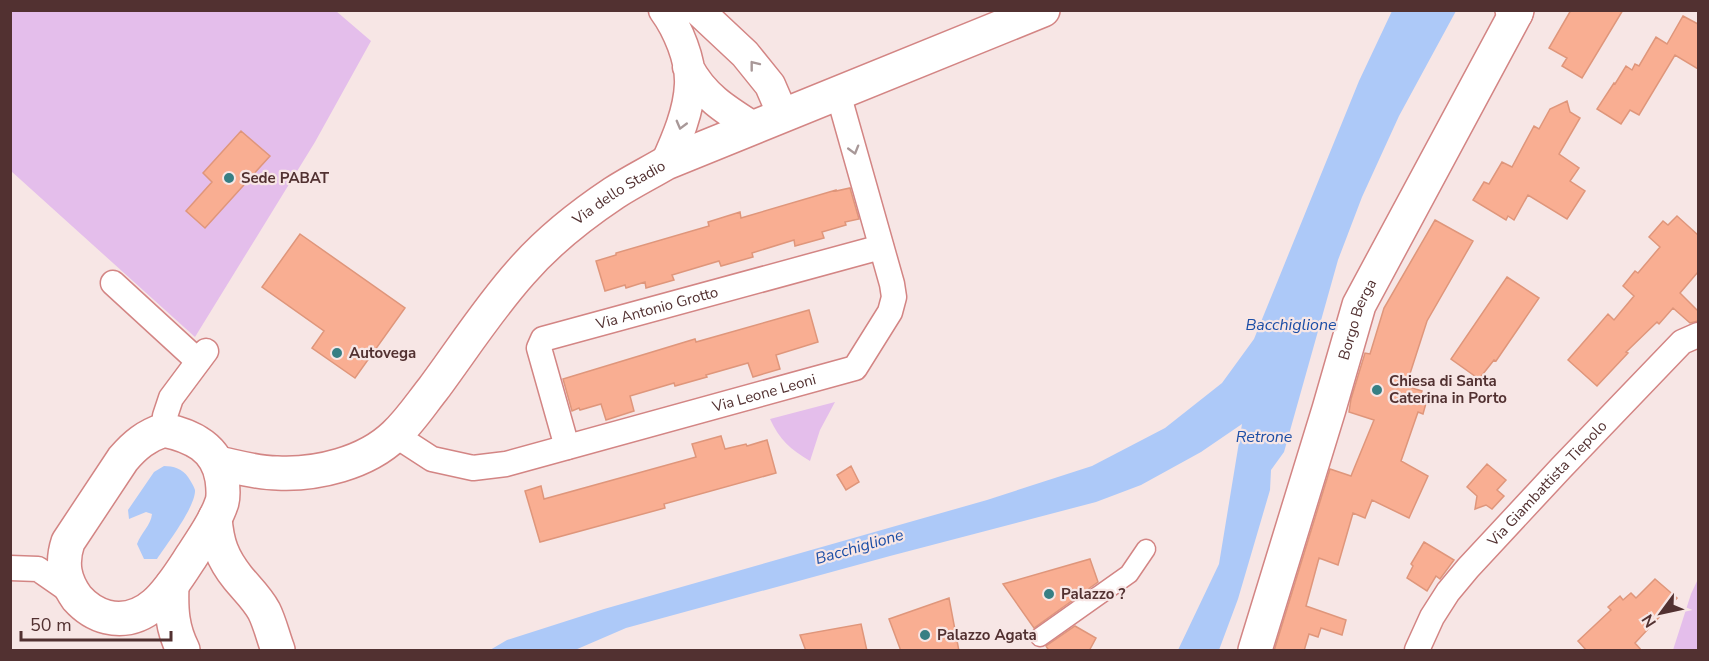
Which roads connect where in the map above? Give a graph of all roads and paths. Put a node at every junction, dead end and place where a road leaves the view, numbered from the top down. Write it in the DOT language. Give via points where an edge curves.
graph roads {
  1 [pos="664,10"];
  2 [pos="698,10"];
  3 [pos="1043,10"];
  4 [pos="1515,11"];
  5 [pos="688,67"];
  6 [pos="838,93"];
  7 [pos="783,115"];
  8 [pos="753,127"];
  9 [pos="666,163"];
  10 [pos="881,247"];
  11 [pos="113,283"];
  12 [pos="1698,335"];
  13 [pos="164,430"];
  14 [pos="395,435"];
  15 [pos="567,447"];
  16 [pos="218,463"];
  17 [pos="277,473"];
  18 [pos="219,510"];
  19 [pos="68,542"];
  20 [pos="1146,549"];
  21 [pos="10,568"];
  22 [pos="38,569"];
  23 [pos="238,577"];
  24 [pos="176,579"];
  25 [pos="75,594"];
  26 [pos="135,616"];
  27 [pos="1040,637"];
  28 [pos="180,644"];
  29 [pos="278,651"];
  30 [pos="1255,651"];
  31 [pos="1417,651"];
  1 -- 5 [label="street" via="674,25"];
  7 -- 2 [label="street, one-way" via="770,85 745,54"];
  3 -- 6 [label="main road, Via dello Stadio"];
  4 -- 30 [label="main road, Borgo Berga" via="1359,305"];
  5 -- 8 [label="street" via="706,94"];
  5 -- 9 [label="street, one-way" via="687,102"];
  6 -- 7 [label="main road, Via dello Stadio"];
  6 -- 10 [label="street, Via Leone Leoni, one-way"];
  7 -- 8 [label="main road, Via dello Stadio"];
  8 -- 9 [label="main road, Via dello Stadio"];
  9 -- 14 [label="main road, Via dello Stadio" via="615,192 542,249 504,291"];
  10 -- 15 [label="street, Via Leone Leoni" via="894,297 890,312 855,368"];
  10 -- 15 [label="street, Via Antonio Grotto" via="543,339 539,348"];
  11 -- 13 [label="street" via="202,356 171,398"];
  12 -- 31 [label="street, Via Giambattista Tiepolo" via="1682,342 1468,568 1432,617"];
  13 -- 16 [label="main road" via="193,438"];
  13 -- 19 [label="main road" via="133,446"];
  14 -- 15 [label="street, Via Leone Leoni" via="432,459 473,468 506,464"];
  14 -- 17 [label="main road, Via dello Stadio" via="352,461 327,469"];
  16 -- 17 [label="main road, Via dello Stadio"];
  16 -- 18 [label="main road" via="223,485"];
  17 -- 18 [label="main road, Via dello Stadio"];
  18 -- 23 [label="main road" via="216,536 222,554"];
  18 -- 24 [label="main road"];
  19 -- 22 [label="street"];
  19 -- 25 [label="main road" via="64,566"];
  20 -- 27 [label="street" via="1129,574"];
  21 -- 22 [label="street"];
  22 -- 25 [label="street"];
  23 -- 24 [label="main road" via="223,568 204,568"];
  23 -- 29 [label="main road" via="264,611"];
  24 -- 26 [label="main road" via="155,605"];
  24 -- 28 [label="main road" via="171,605"];
  25 -- 26 [label="main road" via="88,609 100,615 124,619"];
  26 -- 28 [label="main road" via="152,621"];
}
